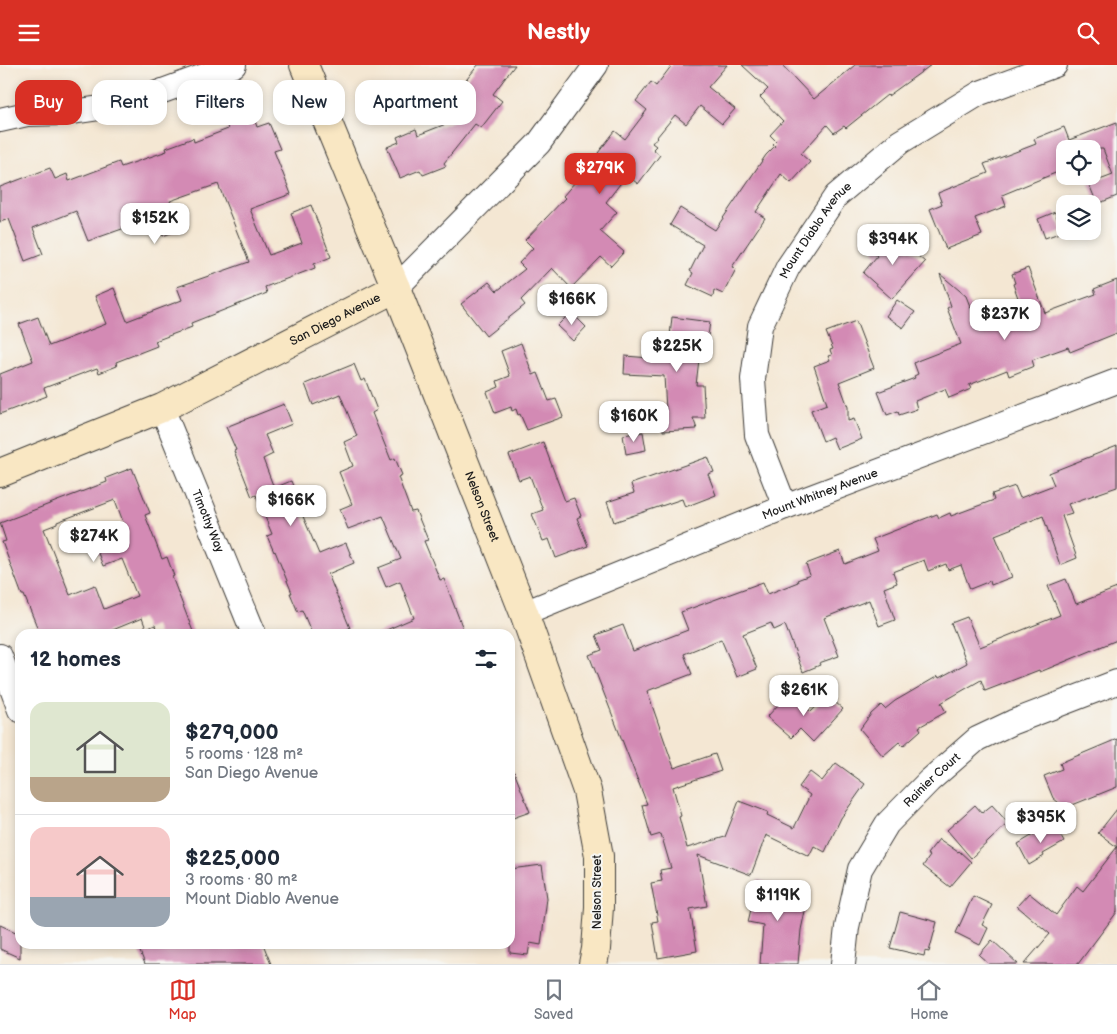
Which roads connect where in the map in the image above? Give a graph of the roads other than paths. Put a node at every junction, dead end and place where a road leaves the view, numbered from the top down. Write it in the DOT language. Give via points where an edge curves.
graph roads {
  1 [pos="234,65"];
  2 [pos="304,65"];
  3 [pos="596,65"];
  4 [pos="1055,65"];
  5 [pos="200,71"];
  6 [pos="0,120"];
  7 [pos="396,288"];
  8 [pos="1117,381"];
  9 [pos="162,408"];
  10 [pos="0,473"];
  11 [pos="785,507"];
  12 [pos="524,613"];
  13 [pos="252,629"];
  14 [pos="0,656"];
  15 [pos="1117,682"];
  16 [pos="15,696"];
  17 [pos="593,964"];
  18 [pos="843,964"];
  1 -- 5 [label="street"];
  2 -- 7 [label="street, Nelson Street"];
  3 -- 7 [label="street, San Diego Avenue" via="539,143"];
  4 -- 11 [label="street, Mount Diablo Avenue" via="980,93 900,142 836,196 788,267 760,326 753,379 758,435"];
  5 -- 6 [label="street" via="127,104 66,113 27,114"];
  7 -- 9 [label="street, San Diego Avenue"];
  7 -- 12 [label="street, Nelson Street"];
  8 -- 11 [label="street, Mount Whitney Avenue"];
  9 -- 10 [label="street, San Diego Avenue"];
  9 -- 13 [label="street, Timothy Way"];
  11 -- 12 [label="street, Mount Whitney Avenue"];
  12 -- 17 [label="street, Nelson Street" via="587,791 599,856 599,907"];
  14 -- 16 [label="street"];
  15 -- 18 [label="street, Rainier Court" via="977,739 917,793 887,824 860,869 847,927"];
}
